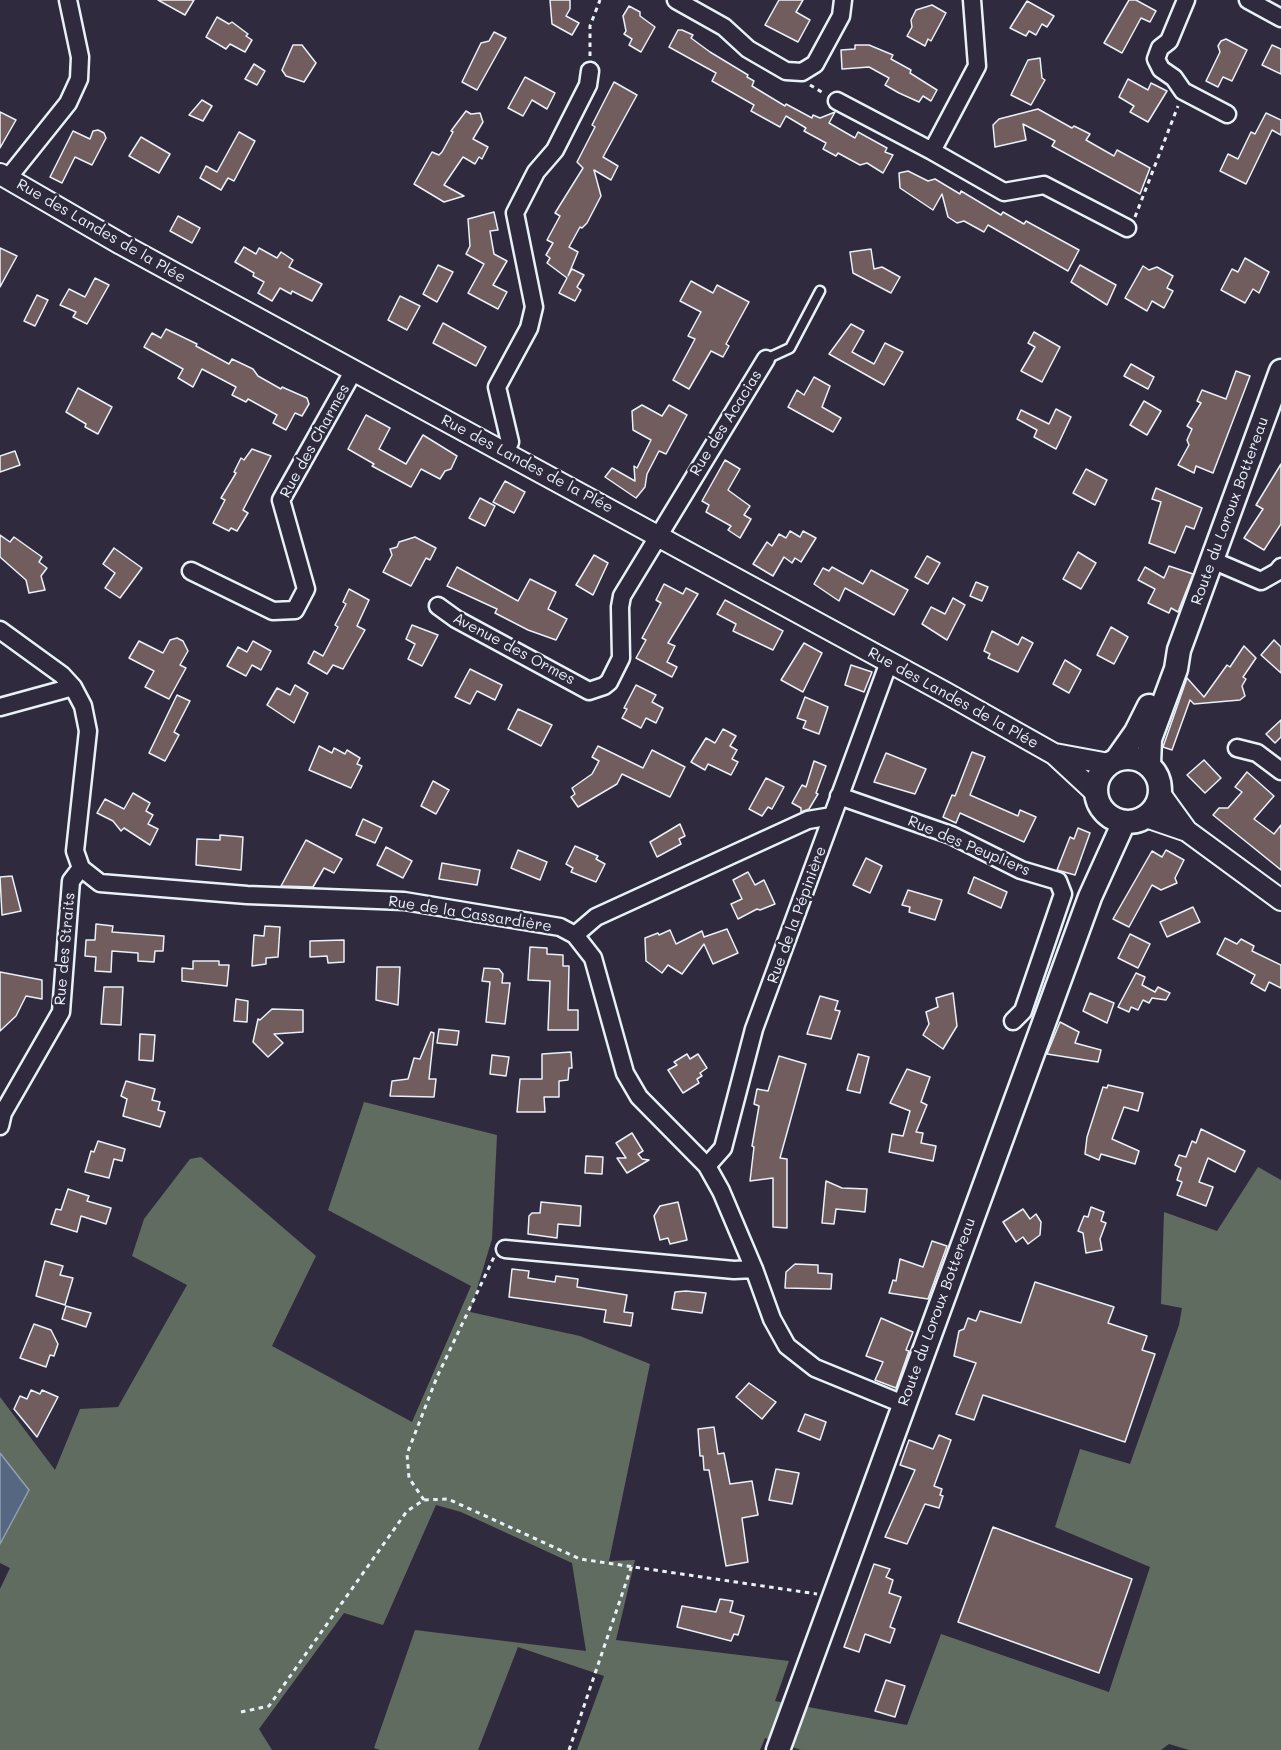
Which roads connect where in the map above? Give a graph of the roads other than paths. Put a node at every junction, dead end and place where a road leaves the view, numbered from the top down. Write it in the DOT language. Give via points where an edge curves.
graph roads {
  1 [pos="68,0"];
  2 [pos="676,0"];
  3 [pos="843,0"];
  4 [pos="972,0"];
  5 [pos="1186,0"];
  6 [pos="1248,0"];
  7 [pos="1281,18"];
  8 [pos="590,71"];
  9 [pos="837,101"];
  10 [pos="1227,114"];
  11 [pos="932,151"];
  12 [pos="4,176"];
  13 [pos="1127,228"];
  14 [pos="820,291"];
  15 [pos="766,359"];
  16 [pos="354,370"];
  17 [pos="1281,372"];
  18 [pos="505,454"];
  19 [pos="657,535"];
  20 [pos="1212,561"];
  21 [pos="1281,567"];
  22 [pos="190,571"];
  23 [pos="438,606"];
  24 [pos="0,630"];
  25 [pos="1179,650"];
  26 [pos="889,662"];
  27 [pos="73,687"];
  28 [pos="0,707"];
  29 [pos="1237,748"];
  30 [pos="1054,754"];
  31 [pos="1113,761"];
  32 [pos="1149,764"];
  33 [pos="1281,771"];
  34 [pos="1096,793"];
  35 [pos="1161,795"];
  36 [pos="839,796"];
  37 [pos="832,816"];
  38 [pos="1146,816"];
  39 [pos="1118,820"];
  40 [pos="1187,831"];
  41 [pos="81,868"];
  42 [pos="1281,900"];
  43 [pos="575,935"];
  44 [pos="1013,1021"];
  45 [pos="0,1126"];
  46 [pos="707,1166"];
  47 [pos="505,1249"];
  48 [pos="754,1269"];
  49 [pos="903,1404"];
  50 [pos="778,1750"];
  1 -- 12 [label="street" via="80,57 79,79 68,103"];
  2 -- 3 [label="street" via="724,27 748,49 786,71 802,72 815,64 841,16"];
  4 -- 11 [label="street" via="977,66"];
  5 -- 10 [label="street" via="1169,41 1160,48 1156,59 1183,91"];
  6 -- 7 [label="street"];
  8 -- 18 [label="street" via="588,85 555,150 536,172 515,213 534,307 529,328 498,387 510,442"];
  9 -- 11 [label="street"];
  11 -- 13 [label="street" via="1004,192 1044,185"];
  12 -- 16 [label="street, Rue des Landes de la Plée"];
  14 -- 15 [label="lane, Rue des Acacias" via="790,348"];
  15 -- 19 [label="street, Rue des Acacias"];
  16 -- 18 [label="street, Rue des Landes de la Plée"];
  16 -- 22 [label="street, Rue des Charmes" via="281,500 306,589 295,609 273,611"];
  17 -- 20 [label="main road, Route du Loroux Bottereau"];
  18 -- 19 [label="street, Rue des Landes de la Plée"];
  19 -- 23 [label="street, Avenue des Ormes" via="620,601 621,658 609,682 598,690 589,691"];
  19 -- 26 [label="street, Rue des Landes de la Plée"];
  20 -- 21 [label="street" via="1261,581"];
  20 -- 25 [label="main road, Route du Loroux Bottereau"];
  24 -- 27 [label="street"];
  25 -- 31 [label="main road" via="1167,663 1136,732"];
  25 -- 32 [label="main road" via="1176,669 1150,739"];
  26 -- 30 [label="street, Rue des Landes de la Plée"];
  26 -- 36 [label="street, Rue de la Pépinière"];
  27 -- 28 [label="street"];
  27 -- 41 [label="street" via="83,706 88,731 75,842"];
  29 -- 33 [label="street" via="1257,753"];
  30 -- 31 [label="street, Rue des Landes de la Plée"];
  30 -- 34 [label="street, Rue des Landes de la Plée"];
  31 -- 32 [label="main road" via="1128,757"];
  31 -- 34 [label="main road" via="1097,782"];
  32 -- 35 [label="main road" via="1161,784"];
  34 -- 39 [label="main road" via="1104,811"];
  35 -- 38 [label="main road" via="1157,807"];
  35 -- 40 [label="street"];
  36 -- 37 [label="street, Rue de la Pépinière"];
  36 -- 44 [label="street, Rue des Peupliers" via="951,835 1022,870 1058,880 1063,894 1023,1011"];
  37 -- 43 [label="street" via="808,820 606,912"];
  37 -- 46 [label="street, Rue de la Pépinière" via="754,1029 723,1149"];
  38 -- 39 [label="main road" via="1137,821"];
  38 -- 40 [label="street"];
  39 -- 49 [label="main road, Route du Loroux Bottereau"];
  40 -- 42 [label="street"];
  41 -- 43 [label="street, Rue de la Cassardière" via="100,883 113,885 404,902 560,927"];
  41 -- 45 [label="street, Rue des Straits" via="71,881 60,1012 3,1113"];
  43 -- 46 [label="street" via="593,958 625,1073 639,1097"];
  46 -- 48 [label="street"];
  47 -- 48 [label="street"];
  48 -- 49 [label="street" via="772,1319 787,1346 800,1358 815,1368"];
  49 -- 50 [label="main road, Route du Loroux Bottereau"];
}
